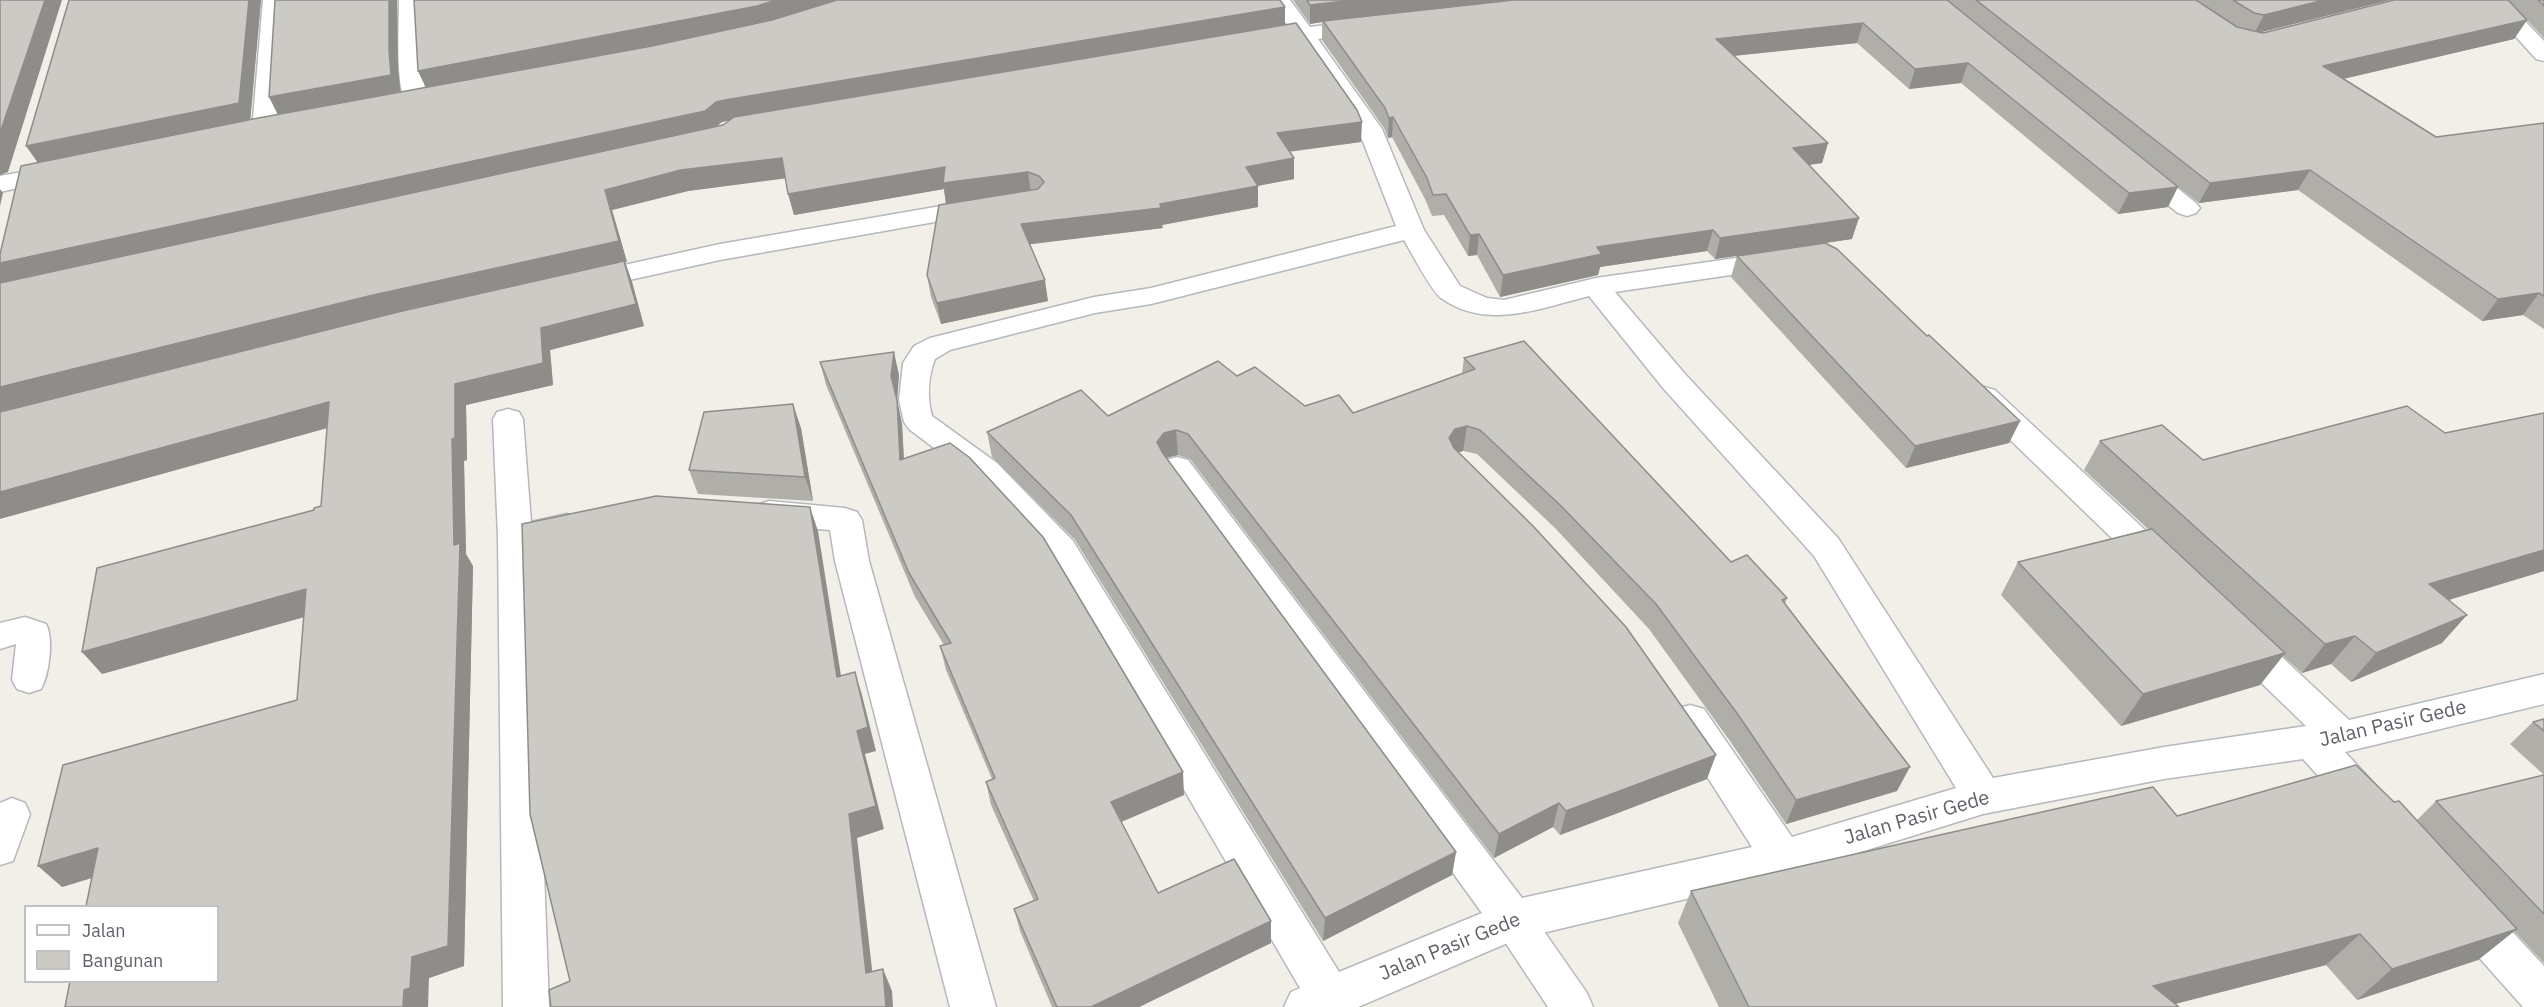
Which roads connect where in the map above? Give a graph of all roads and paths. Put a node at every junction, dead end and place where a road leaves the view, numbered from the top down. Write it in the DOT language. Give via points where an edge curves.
graph roads {
  1 [pos="273,0"];
  2 [pos="409,0"];
  3 [pos="1280,0"];
  4 [pos="2467,0"];
  5 [pos="2492,1"];
  6 [pos="1384,24"];
  7 [pos="2544,27"];
  8 [pos="2520,31"];
  9 [pos="1302,33"];
  10 [pos="1237,44"];
  11 [pos="2544,54"];
  12 [pos="438,96"];
  13 [pos="415,100"];
  14 [pos="392,105"];
  15 [pos="287,125"];
  16 [pos="264,130"];
  17 [pos="241,135"];
  18 [pos="2124,157"];
  19 [pos="78,168"];
  20 [pos="16,181"];
  21 [pos="1008,205"];
  22 [pos="2187,208"];
  23 [pos="1411,230"];
  24 [pos="1810,255"];
  25 [pos="564,286"];
  26 [pos="1596,286"];
  27 [pos="1962,376"];
  28 [pos="508,419"];
  29 [pos="1177,468"];
  30 [pos="736,510"];
  31 [pos="596,520"];
  32 [pos="515,537"];
  33 [pos="2187,590"];
  34 [pos="2221,622"];
  35 [pos="0,636"];
  36 [pos="29,680"];
  37 [pos="2544,688"];
  38 [pos="1674,697"];
  39 [pos="2327,740"];
  40 [pos="1983,797"];
  41 [pos="12,814"];
  42 [pos="2392,831"];
  43 [pos="0,849"];
  44 [pos="1783,858"];
  45 [pos="2440,883"];
  46 [pos="1513,920"];
  47 [pos="2544,998"];
  48 [pos="1318,1001"];
  49 [pos="526,1007"];
  50 [pos="973,1007"];
  51 [pos="1572,1007"];
  1 -- 16 [label="street"];
  2 -- 13 [label="street"];
  3 -- 9 [label="street"];
  4 -- 5 [label="street"];
  5 -- 8 [label="street"];
  6 -- 9 [label="street"];
  7 -- 8 [label="street"];
  8 -- 11 [label="street"];
  9 -- 10 [label="street"];
  9 -- 23 [label="street" via="1370,129"];
  12 -- 13 [label="street"];
  13 -- 14 [label="street"];
  15 -- 16 [label="street"];
  16 -- 17 [label="street"];
  18 -- 22 [label="street"];
  19 -- 20 [label="street"];
  21 -- 25 [label="street" via="720,252"];
  23 -- 26 [label="street" via="1450,292 1482,306 1504,308"];
  23 -- 48 [label="street" via="940,344 920,359 913,399 920,422 986,471 1061,550"];
  24 -- 26 [label="street"];
  26 -- 40 [label="street" via="1674,381 1826,547"];
  27 -- 33 [label="street"];
  28 -- 32 [label="street"];
  29 -- 46 [label="street"];
  30 -- 50 [label="street" via="845,520 852,561"];
  31 -- 32 [label="street"];
  32 -- 49 [label="street"];
  34 -- 39 [label="street"];
  35 -- 36 [label="lane" via="25,629 34,633"];
  37 -- 39 [label="street, Jalan Pasir Gede"];
  38 -- 44 [label="street"];
  39 -- 40 [label="street, Jalan Pasir Gede" via="2164,763"];
  39 -- 42 [label="street"];
  40 -- 44 [label="street, Jalan Pasir Gede"];
  41 -- 43 [label="lane"];
  44 -- 46 [label="street, Jalan Pasir Gede"];
  45 -- 47 [label="street"];
  46 -- 48 [label="street, Jalan Pasir Gede"];
  46 -- 51 [label="lane"];
}
